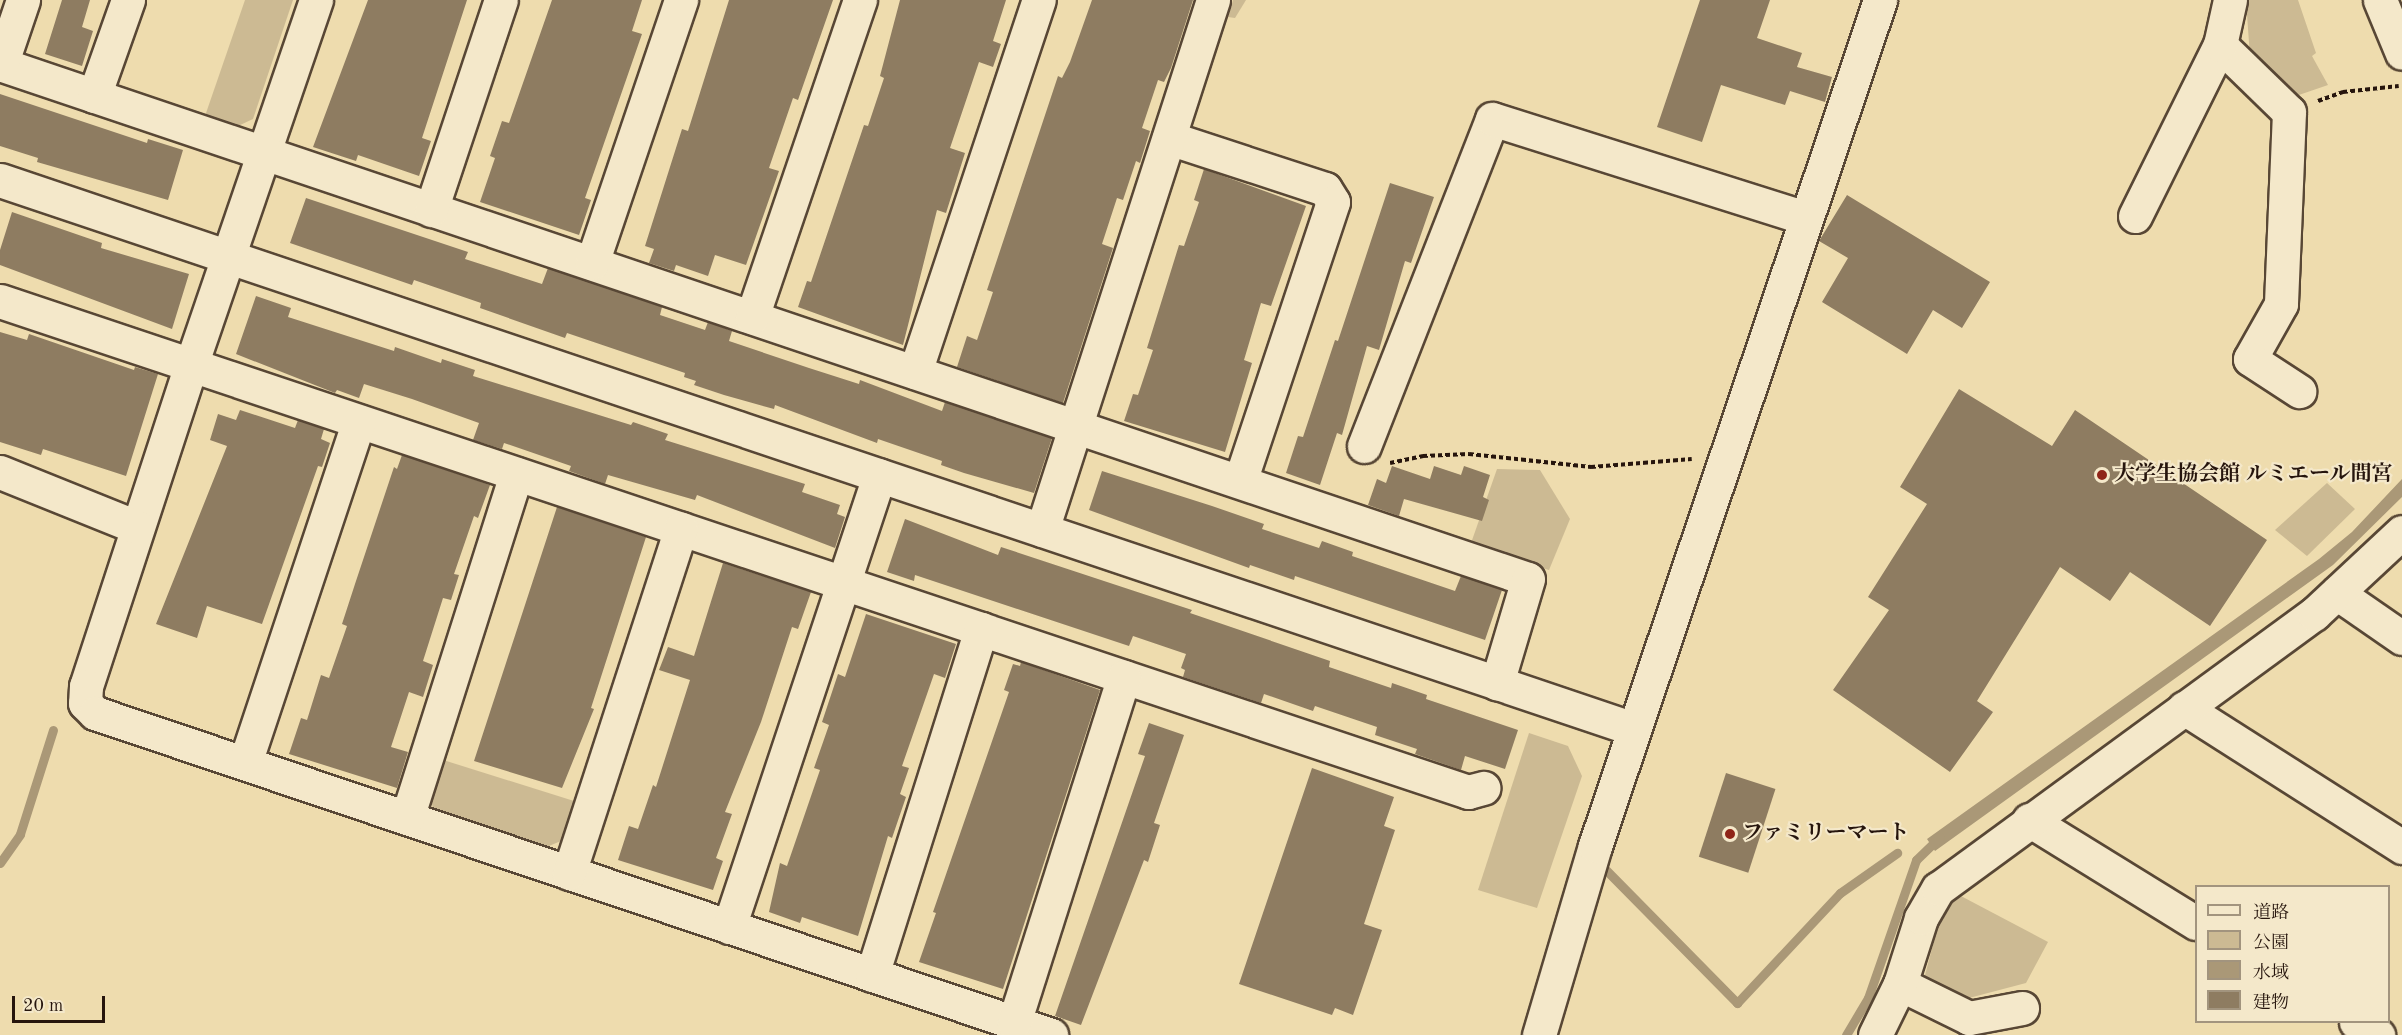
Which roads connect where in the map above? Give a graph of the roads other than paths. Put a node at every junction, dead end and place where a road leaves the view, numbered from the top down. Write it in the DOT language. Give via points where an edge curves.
graph roads {
  1 [pos="23,0"];
  2 [pos="128,0"];
  3 [pos="316,0"];
  4 [pos="501,0"];
  5 [pos="681,0"];
  6 [pos="861,0"];
  7 [pos="1039,0"];
  8 [pos="1213,0"];
  9 [pos="1880,0"];
  10 [pos="2230,0"];
  11 [pos="2380,0"];
  12 [pos="2220,45"];
  13 [pos="2402,54"];
  14 [pos="1,65"];
  15 [pos="94,96"];
  16 [pos="1169,138"];
  17 [pos="264,153"];
  18 [pos="0,180"];
  19 [pos="431,210"];
  20 [pos="2135,216"];
  21 [pos="1806,218"];
  22 [pos="228,257"];
  23 [pos="591,263"];
  24 [pos="0,301"];
  25 [pos="752,317"];
  26 [pos="190,364"];
  27 [pos="915,372"];
  28 [pos="2300,391"];
  29 [pos="359,421"];
  30 [pos="1077,427"];
  31 [pos="1374,455"];
  32 [pos="0,472"];
  33 [pos="516,474"];
  34 [pos="879,475"];
  35 [pos="1240,481"];
  36 [pos="137,527"];
  37 [pos="681,529"];
  38 [pos="1042,530"];
  39 [pos="2402,532"];
  40 [pos="842,583"];
  41 [pos="2337,593"];
  42 [pos="981,629"];
  43 [pos="2402,638"];
  44 [pos="1124,677"];
  45 [pos="1497,683"];
  46 [pos="2184,708"];
  47 [pos="1634,729"];
  48 [pos="245,763"];
  49 [pos="1483,788"];
  50 [pos="407,818"];
  51 [pos="2029,820"];
  52 [pos="2402,847"];
  53 [pos="569,873"];
  54 [pos="2195,922"];
  55 [pos="729,927"];
  56 [pos="872,975"];
  57 [pos="1900,984"];
  58 [pos="2022,1008"];
  59 [pos="1014,1023"];
  60 [pos="2358,1023"];
  61 [pos="1051,1035"];
  62 [pos="1539,1035"];
  63 [pos="1875,1035"];
  64 [pos="2378,1035"];
  1 -- 14 [label="street"];
  2 -- 15 [label="street"];
  3 -- 17 [label="street"];
  4 -- 19 [label="street"];
  5 -- 23 [label="street"];
  6 -- 25 [label="street"];
  7 -- 27 [label="street"];
  8 -- 16 [label="street"];
  9 -- 21 [label="street"];
  10 -- 12 [label="street"];
  11 -- 13 [label="street"];
  12 -- 20 [label="street"];
  12 -- 28 [label="street" via="2289,112 2281,304 2250,359"];
  14 -- 15 [label="street"];
  15 -- 17 [label="street"];
  16 -- 30 [label="street"];
  16 -- 35 [label="street" via="1325,189 1332,202"];
  17 -- 19 [label="street"];
  17 -- 22 [label="street"];
  18 -- 22 [label="street"];
  19 -- 23 [label="street"];
  21 -- 31 [label="street" via="1492,119"];
  21 -- 47 [label="street"];
  22 -- 26 [label="street"];
  22 -- 34 [label="street"];
  23 -- 25 [label="street"];
  24 -- 26 [label="street"];
  25 -- 27 [label="street"];
  26 -- 29 [label="street"];
  26 -- 36 [label="street"];
  27 -- 30 [label="street"];
  29 -- 33 [label="street"];
  29 -- 48 [label="street"];
  30 -- 35 [label="street"];
  30 -- 38 [label="street"];
  32 -- 36 [label="street"];
  33 -- 37 [label="street"];
  33 -- 50 [label="street"];
  34 -- 38 [label="street"];
  34 -- 40 [label="street"];
  35 -- 45 [label="street" via="1528,579"];
  36 -- 48 [label="street" via="86,686 85,704 95,713"];
  37 -- 40 [label="street"];
  37 -- 53 [label="street"];
  38 -- 45 [label="street"];
  39 -- 41 [label="street"];
  40 -- 42 [label="street"];
  40 -- 55 [label="street"];
  41 -- 43 [label="street"];
  41 -- 46 [label="street"];
  42 -- 44 [label="street"];
  42 -- 56 [label="street"];
  44 -- 49 [label="street" via="1468,792"];
  44 -- 59 [label="street"];
  45 -- 47 [label="street"];
  46 -- 51 [label="street"];
  46 -- 52 [label="street"];
  47 -- 62 [label="street" via="1559,958"];
  48 -- 50 [label="street"];
  50 -- 53 [label="street"];
  51 -- 54 [label="street"];
  51 -- 57 [label="street" via="1938,889 1921,918"];
  53 -- 55 [label="street"];
  55 -- 56 [label="street"];
  56 -- 59 [label="street"];
  57 -- 58 [label="street" via="1969,1018"];
  57 -- 63 [label="street"];
  59 -- 61 [label="street"];
  60 -- 64 [label="street"];
}
